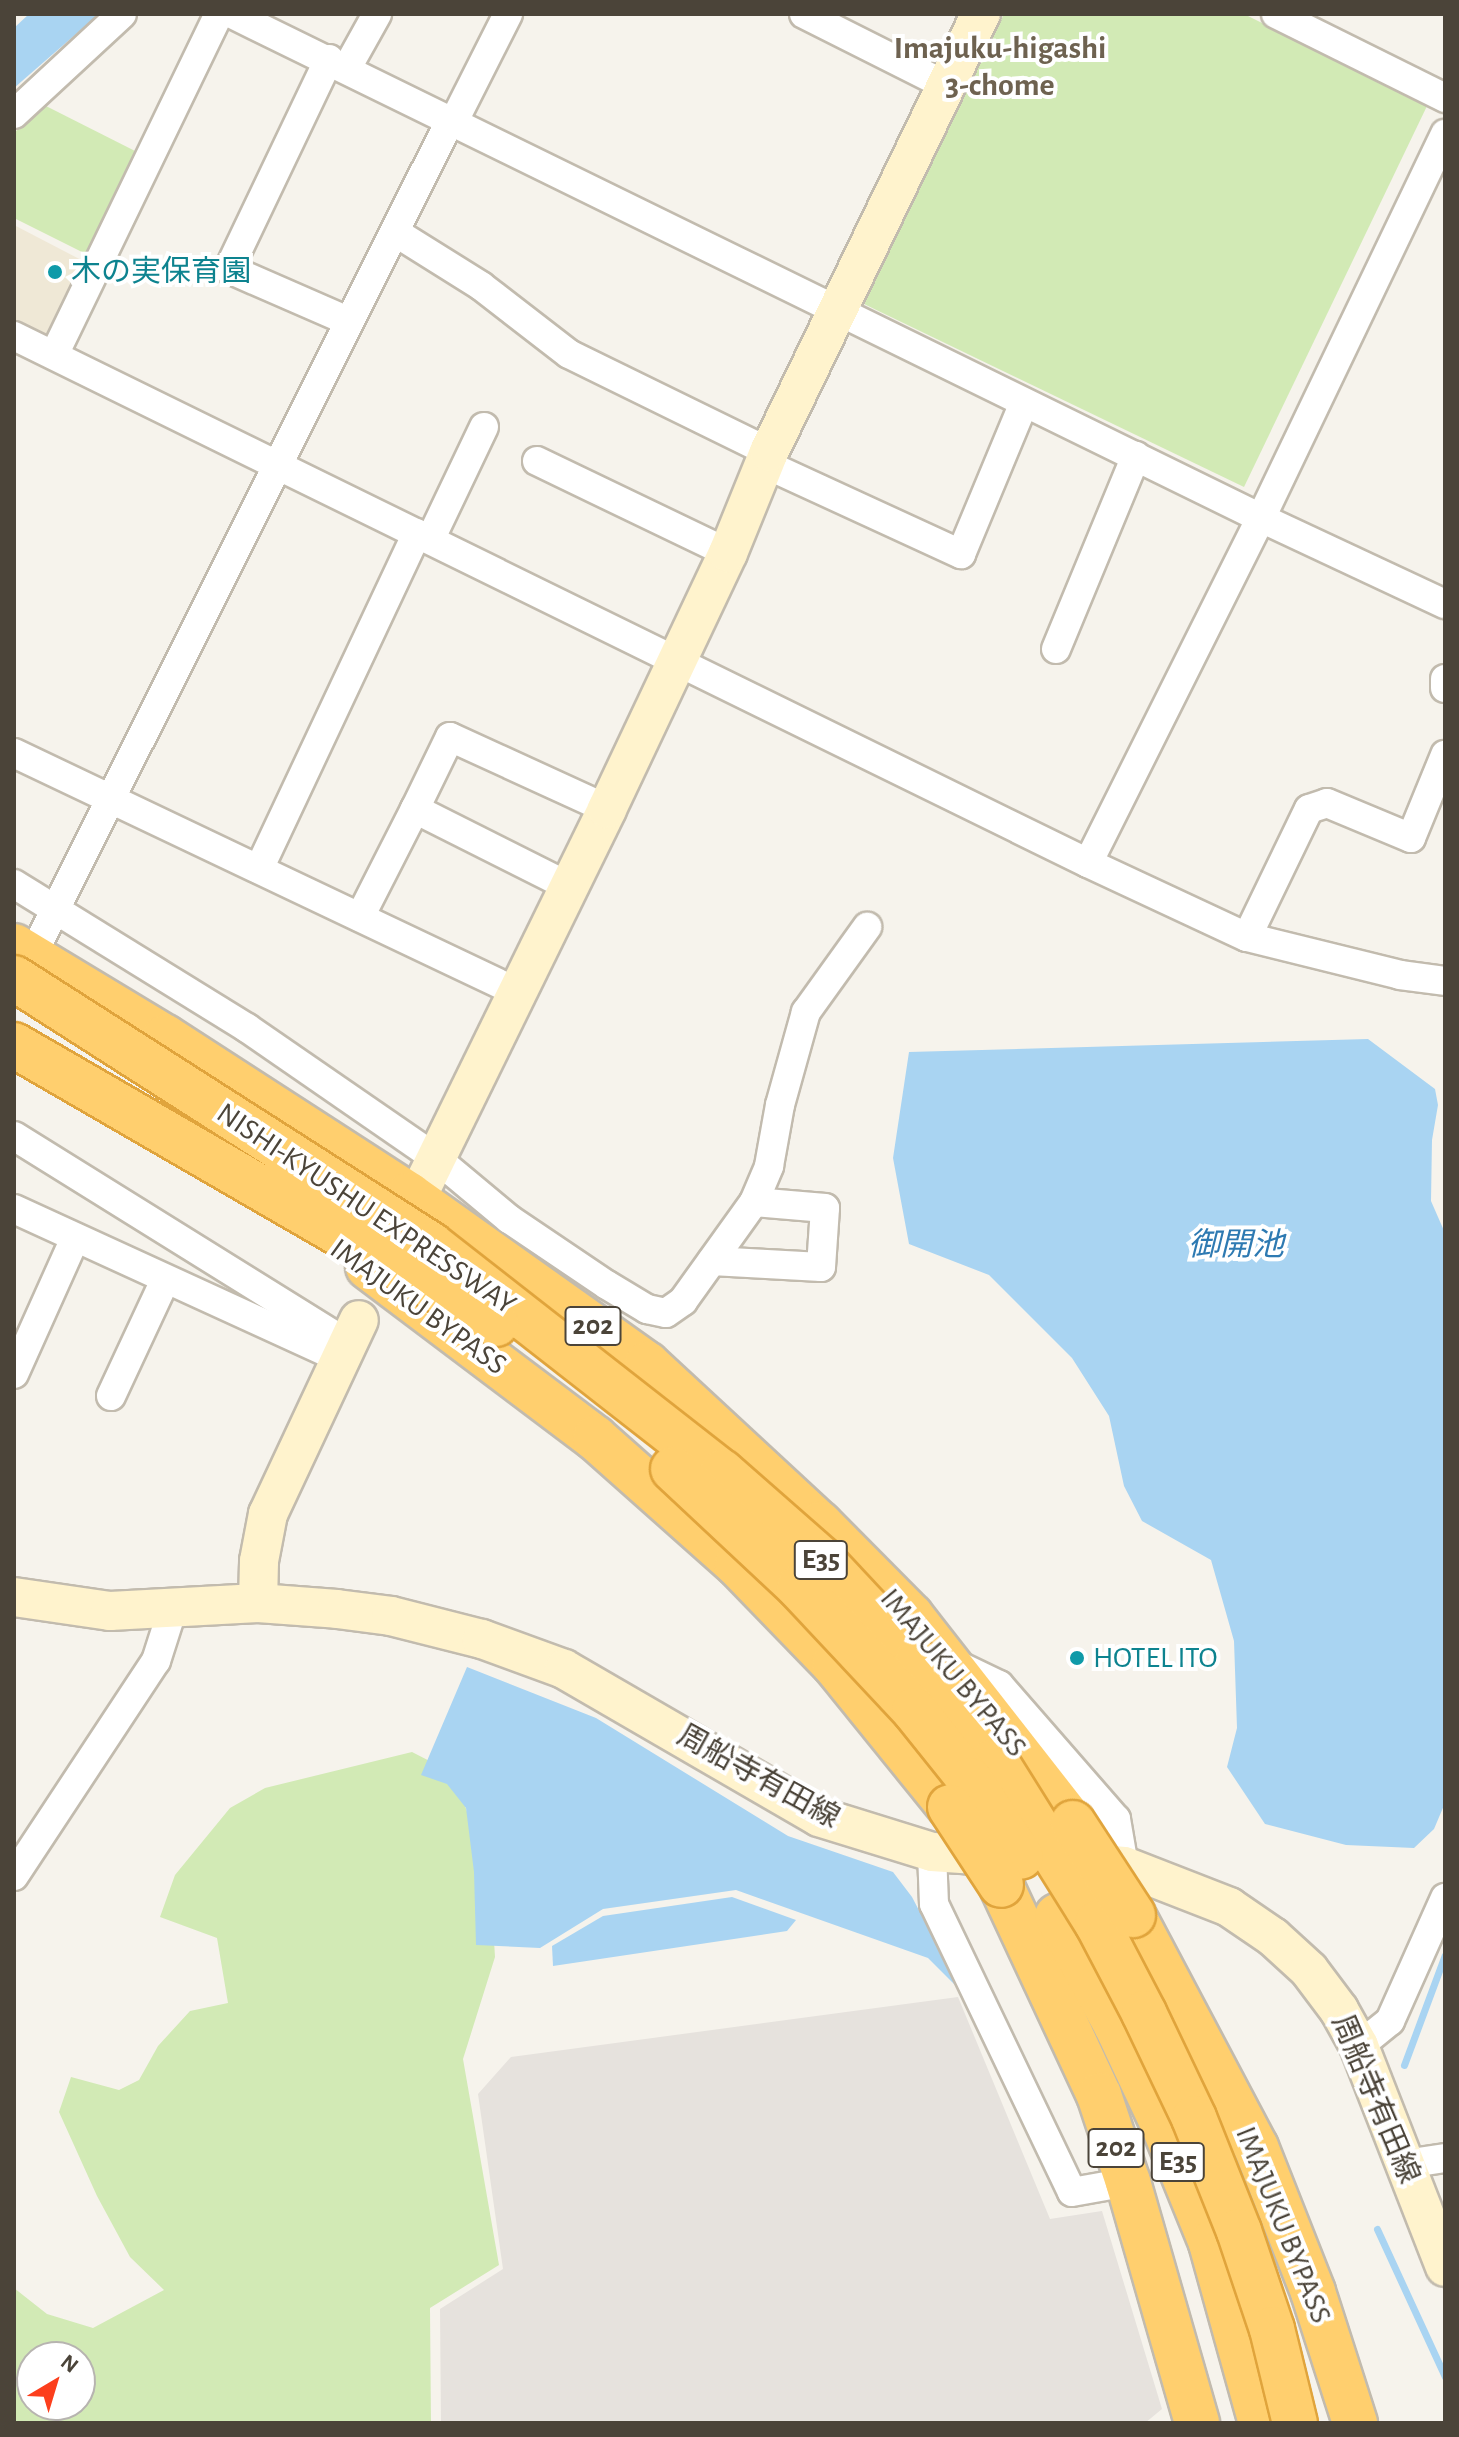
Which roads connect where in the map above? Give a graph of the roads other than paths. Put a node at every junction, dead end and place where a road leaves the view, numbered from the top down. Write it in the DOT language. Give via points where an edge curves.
graph roads {
  1 [pos="122,14"];
  2 [pos="219,14"];
  3 [pos="232,14"];
  4 [pos="377,14"];
  5 [pos="508,14"];
  6 [pos="804,14"];
  7 [pos="981,14"];
  8 [pos="1276,14"];
  9 [pos="338,63"];
  10 [pos="945,85"];
  11 [pos="1445,98"];
  12 [pos="14,114"];
  13 [pos="452,120"];
  14 [pos="1445,134"];
  15 [pos="395,232"];
  16 [pos="838,309"];
  17 [pos="348,321"];
  18 [pos="14,336"];
  19 [pos="54,355"];
  20 [pos="1024,403"];
  21 [pos="484,427"];
  22 [pos="1136,456"];
  23 [pos="767,458"];
  24 [pos="537,461"];
  25 [pos="279,464"];
  26 [pos="1261,518"];
  27 [pos="424,536"];
  28 [pos="728,553"];
  29 [pos="1445,604"];
  30 [pos="1056,649"];
  31 [pos="678,660"];
  32 [pos="1445,679"];
  33 [pos="1445,688"];
  34 [pos="14,753"];
  35 [pos="1445,755"];
  36 [pos="110,800"];
  37 [pos="415,809"];
  38 [pos="607,809"];
  39 [pos="1088,863"];
  40 [pos="259,869"];
  41 [pos="14,884"];
  42 [pos="570,887"];
  43 [pos="53,910"];
  44 [pos="360,917"];
  45 [pos="867,927"];
  46 [pos="1247,937"];
  47 [pos="22,956"];
  48 [pos="1445,981"];
  49 [pos="519,993"];
  50 [pos="14,1005"];
  51 [pos="14,1033"];
  52 [pos="14,1045"];
  53 [pos="14,1136"];
  54 [pos="430,1171"];
  55 [pos="754,1202"];
  56 [pos="14,1209"];
  57 [pos="75,1238"];
  58 [pos="712,1261"];
  59 [pos="165,1280"];
  60 [pos="498,1325"];
  61 [pos="349,1341"];
  62 [pos="14,1374"];
  63 [pos="111,1396"];
  64 [pos="14,1597"];
  65 [pos="258,1603"];
  66 [pos="172,1611"];
  67 [pos="947,1660"];
  68 [pos="932,1852"];
  69 [pos="1124,1866"];
  70 [pos="14,1876"];
  71 [pos="1445,1898"];
  72 [pos="1359,2046"];
  73 [pos="1445,2158"];
  74 [pos="1405,2164"];
  75 [pos="1128,2182"];
  76 [pos="1445,2267"];
  77 [pos="1197,2423"];
  78 [pos="1261,2423"];
  79 [pos="1295,2423"];
  80 [pos="1355,2423"];
  1 -- 12 [label="street"];
  2 -- 19 [label="street"];
  3 -- 9 [label="street"];
  4 -- 9 [label="street"];
  5 -- 13 [label="street"];
  6 -- 10 [label="street"];
  7 -- 10 [label="main road"];
  8 -- 11 [label="street"];
  9 -- 13 [label="street"];
  9 -- 17 [label="street" via="229,269"];
  10 -- 16 [label="main road"];
  13 -- 15 [label="street"];
  13 -- 16 [label="street"];
  14 -- 26 [label="street"];
  15 -- 17 [label="street"];
  15 -- 23 [label="street" via="481,286 569,354"];
  16 -- 20 [label="street"];
  16 -- 23 [label="main road"];
  17 -- 25 [label="street"];
  18 -- 19 [label="street"];
  19 -- 25 [label="street"];
  20 -- 22 [label="street"];
  20 -- 23 [label="street" via="961,554"];
  21 -- 27 [label="street"];
  22 -- 26 [label="street"];
  22 -- 30 [label="street"];
  23 -- 28 [label="main road"];
  24 -- 28 [label="street"];
  25 -- 27 [label="street"];
  25 -- 36 [label="street"];
  26 -- 29 [label="street"];
  26 -- 39 [label="street"];
  27 -- 31 [label="street"];
  27 -- 40 [label="street"];
  28 -- 31 [label="main road"];
  31 -- 38 [label="main road"];
  31 -- 39 [label="street"];
  32 -- 33 [label="street"];
  34 -- 36 [label="street"];
  35 -- 46 [label="street" via="1411,838 1327,803 1309,809"];
  36 -- 40 [label="street"];
  36 -- 43 [label="street"];
  37 -- 38 [label="street" via="450,737"];
  37 -- 42 [label="street"];
  37 -- 44 [label="street"];
  38 -- 42 [label="main road"];
  39 -- 46 [label="street"];
  40 -- 44 [label="street"];
  41 -- 43 [label="street"];
  42 -- 49 [label="main road"];
  43 -- 47 [label="street"];
  43 -- 54 [label="street" via="247,1028"];
  44 -- 49 [label="street"];
  45 -- 55 [label="street" via="806,1012 769,1166"];
  46 -- 48 [label="street"];
  47 -- 67 [label="highway, IMAJUKU BYPASS / 202" via="409,1195 647,1364 820,1524"];
  47 -- 79 [label="highway, NISHI-KYUSHU EXPRESSWAY / E35, bridge" via="431,1245 722,1472 822,1560 917,1662 995,1760 1097,1923 1144,2013 1239,2231 1272,2329"];
  49 -- 54 [label="main road"];
  50 -- 60 [label="highway, NISHI-KYUSHU EXPRESSWAY / E35, bridge" via="344,1218"];
  51 -- 75 [label="highway, IMAJUKU BYPASS / 202, bridge" via="355,1258 595,1438 737,1564 834,1664 950,1807 1001,1885 1099,2095"];
  52 -- 60 [label="highway, bridge"];
  53 -- 61 [label="street"];
  54 -- 58 [label="street" via="647,1309 666,1313 683,1301"];
  55 -- 58 [label="street"];
  55 -- 58 [label="street" via="825,1208 821,1267"];
  56 -- 57 [label="street"];
  57 -- 59 [label="street"];
  57 -- 62 [label="street"];
  59 -- 61 [label="street"];
  59 -- 63 [label="street"];
  60 -- 78 [label="highway, NISHI-KYUSHU EXPRESSWAY / E35, bridge" via="697,1490 799,1587 914,1710 1007,1834 1116,2025 1164,2127 1211,2243"];
  61 -- 65 [label="main road" via="268,1514"];
  64 -- 66 [label="main road, 周船寺有田線" via="110,1611"];
  65 -- 66 [label="main road, 周船寺有田線"];
  65 -- 68 [label="main road, 周船寺有田線" via="391,1616 510,1649 564,1669 819,1817"];
  66 -- 70 [label="street" via="156,1661"];
  67 -- 69 [label="street" via="999,1685 1116,1819"];
  67 -- 80 [label="highway, IMAJUKU BYPASS / 202, bridge" via="1073,1823 1133,1915 1256,2147 1313,2292"];
  68 -- 69 [label="main road, 周船寺有田線"];
  68 -- 75 [label="street" via="934,1904 1072,2192"];
  69 -- 72 [label="main road, 周船寺有田線" via="1229,1907 1273,1937 1309,1970"];
  71 -- 72 [label="street" via="1390,2021"];
  72 -- 74 [label="main road, 周船寺有田線"];
  73 -- 74 [label="street"];
  74 -- 76 [label="main road, 周船寺有田線"];
  75 -- 77 [label="highway, IMAJUKU BYPASS / 202"];
}
